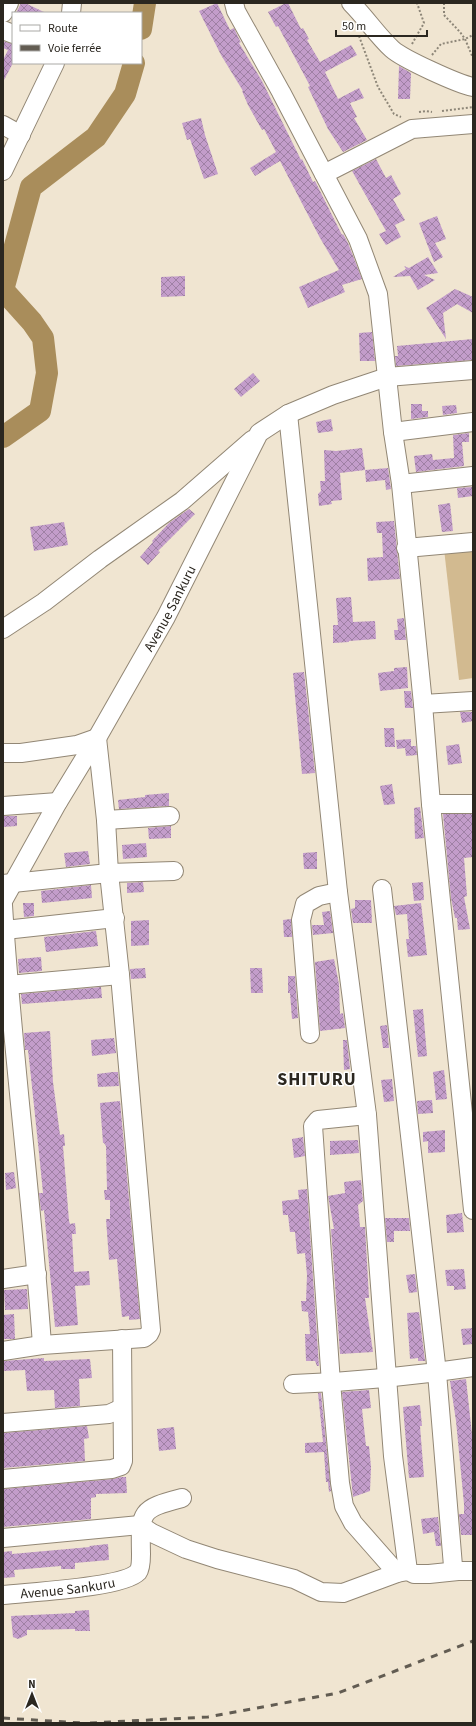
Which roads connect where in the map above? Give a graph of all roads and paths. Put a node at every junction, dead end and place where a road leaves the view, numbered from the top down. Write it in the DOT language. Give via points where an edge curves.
graph roads {
  1 [pos="8,3"];
  2 [pos="234,3"];
  3 [pos="351,3"];
  4 [pos="417,3"];
  5 [pos="444,3"];
  6 [pos="3,13"];
  7 [pos="358,34"];
  8 [pos="473,35"];
  9 [pos="465,39"];
  10 [pos="404,58"];
  11 [pos="473,58"];
  12 [pos="55,64"];
  13 [pos="423,66"];
  14 [pos="473,87"];
  15 [pos="473,107"];
  16 [pos="417,113"];
  17 [pos="402,118"];
  18 [pos="473,124"];
  19 [pos="3,125"];
  20 [pos="21,135"];
  21 [pos="3,171"];
  22 [pos="324,174"];
  23 [pos="473,370"];
  24 [pos="387,377"];
  25 [pos="288,414"];
  26 [pos="473,422"];
  27 [pos="393,432"];
  28 [pos="259,433"];
  29 [pos="473,476"];
  30 [pos="401,484"];
  31 [pos="473,542"];
  32 [pos="406,548"];
  33 [pos="3,629"];
  34 [pos="473,701"];
  35 [pos="423,704"];
  36 [pos="97,738"];
  37 [pos="3,753"];
  38 [pos="58,802"];
  39 [pos="431,804"];
  40 [pos="473,804"];
  41 [pos="3,806"];
  42 [pos="170,816"];
  43 [pos="106,820"];
  44 [pos="174,871"];
  45 [pos="109,873"];
  46 [pos="8,883"];
  47 [pos="382,889"];
  48 [pos="338,892"];
  49 [pos="3,901"];
  50 [pos="3,905"];
  51 [pos="115,918"];
  52 [pos="5,930"];
  53 [pos="120,975"];
  54 [pos="8,985"];
  55 [pos="310,1034"];
  56 [pos="367,1115"];
  57 [pos="473,1210"];
  58 [pos="37,1274"];
  59 [pos="3,1279"];
  60 [pos="122,1339"];
  61 [pos="42,1345"];
  62 [pos="3,1351"];
  63 [pos="473,1367"];
  64 [pos="437,1373"];
  65 [pos="387,1378"];
  66 [pos="331,1382"];
  67 [pos="293,1384"];
  68 [pos="122,1408"];
  69 [pos="3,1423"];
  70 [pos="3,1479"];
  71 [pos="182,1498"];
  72 [pos="140,1525"];
  73 [pos="3,1538"];
  74 [pos="465,1571"];
  75 [pos="402,1572"];
  76 [pos="3,1595"];
  1 -- 6 [label="street"];
  2 -- 22 [label="street"];
  3 -- 10 [label="street" via="389,46"];
  4 -- 10 [label="path" via="424,23"];
  5 -- 9 [label="path" via="444,15"];
  7 -- 17 [label="path" via="378,86 394,114"];
  8 -- 9 [label="path"];
  9 -- 11 [label="path"];
  9 -- 13 [label="path" via="441,44"];
  10 -- 13 [label="street"];
  12 -- 20 [label="street"];
  13 -- 14 [label="street"];
  15 -- 16 [label="path"];
  18 -- 22 [label="street" via="412,129"];
  19 -- 20 [label="street"];
  20 -- 21 [label="street"];
  22 -- 24 [label="street" via="358,239 378,294"];
  23 -- 24 [label="street, Avenue Sankuru"];
  24 -- 25 [label="street, Avenue Sankuru" via="333,395"];
  24 -- 27 [label="street"];
  25 -- 28 [label="street, Avenue Sankuru"];
  25 -- 48 [label="street"];
  26 -- 27 [label="street"];
  27 -- 30 [label="street"];
  28 -- 33 [label="street" via="182,501"];
  28 -- 36 [label="street, Avenue Sankuru" via="166,617"];
  29 -- 30 [label="street"];
  30 -- 32 [label="street"];
  31 -- 32 [label="street"];
  32 -- 35 [label="street"];
  34 -- 35 [label="street"];
  35 -- 39 [label="street"];
  36 -- 37 [label="street" via="77,744 21,753"];
  36 -- 38 [label="street, Avenue Sankuru"];
  36 -- 43 [label="street"];
  38 -- 41 [label="street"];
  38 -- 46 [label="street, Avenue Sankuru"];
  39 -- 40 [label="street"];
  39 -- 57 [label="street"];
  42 -- 43 [label="street"];
  43 -- 45 [label="street"];
  44 -- 45 [label="street"];
  45 -- 46 [label="street"];
  45 -- 51 [label="street"];
  46 -- 49 [label="street, Avenue Sankuru"];
  47 -- 64 [label="street"];
  48 -- 55 [label="street" via="319,896 305,904 301,920"];
  48 -- 56 [label="street"];
  50 -- 52 [label="street"];
  51 -- 52 [label="street"];
  51 -- 53 [label="street"];
  52 -- 54 [label="street"];
  53 -- 54 [label="street"];
  53 -- 60 [label="street" via="151,1330 144,1338"];
  54 -- 58 [label="street"];
  56 -- 65 [label="street"];
  56 -- 66 [label="street" via="318,1120 313,1126"];
  58 -- 59 [label="street"];
  58 -- 61 [label="street"];
  60 -- 61 [label="street"];
  60 -- 68 [label="street"];
  61 -- 62 [label="street"];
  63 -- 64 [label="street"];
  64 -- 65 [label="street"];
  64 -- 74 [label="street" via="453,1566"];
  65 -- 66 [label="street"];
  65 -- 75 [label="street"];
  66 -- 67 [label="street"];
  66 -- 75 [label="street" via="344,1506 353,1523"];
  68 -- 69 [label="street" via="109,1414"];
  68 -- 70 [label="street" via="121,1466"];
  71 -- 72 [label="street" via="149,1508"];
  72 -- 73 [label="street"];
  72 -- 75 [label="street" via="186,1549 294,1578 321,1592 343,1593"];
  72 -- 76 [label="street, Avenue Sankuru" via="141,1560 139,1571 132,1577 109,1584"];
  74 -- 75 [label="street" via="430,1574"];
}
